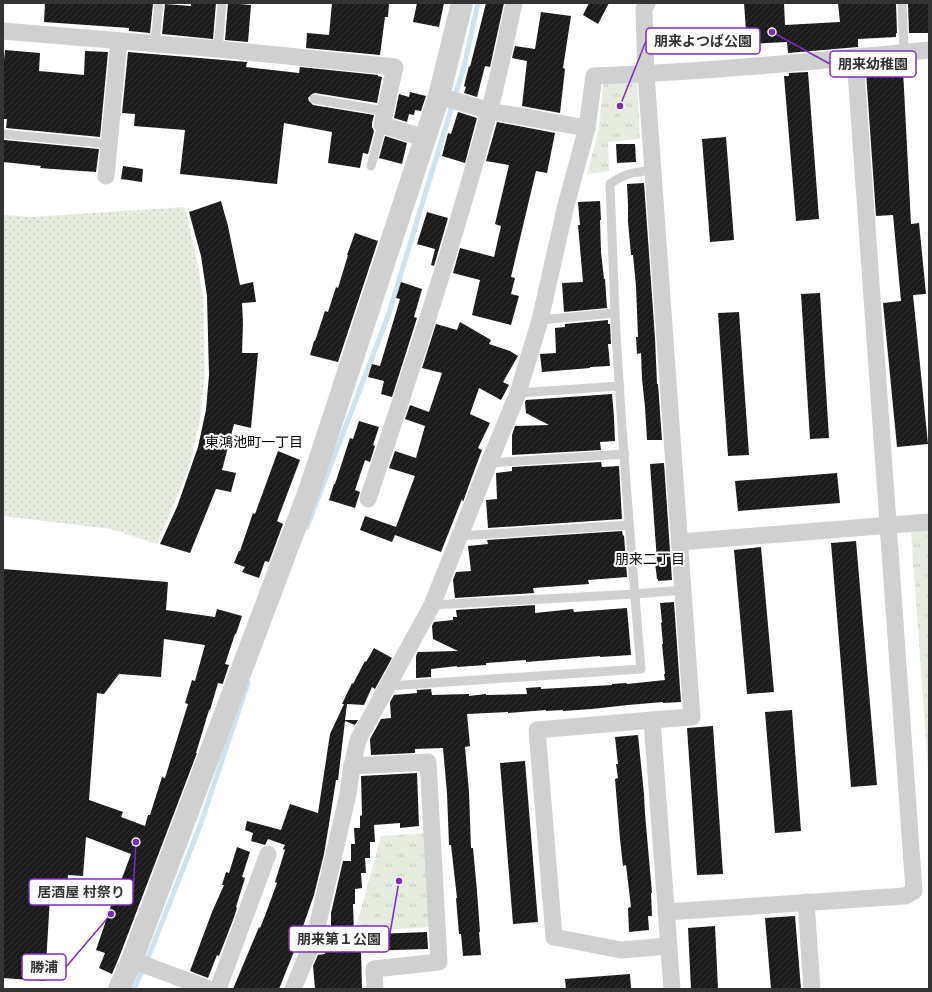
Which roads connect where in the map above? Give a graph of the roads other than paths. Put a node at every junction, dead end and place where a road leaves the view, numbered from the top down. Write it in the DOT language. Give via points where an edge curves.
graph roads {
  1 [pos="159,3"];
  2 [pos="222,3"];
  3 [pos="462,3"];
  4 [pos="514,3"];
  5 [pos="647,3"];
  6 [pos="902,3"];
  7 [pos="3,31"];
  8 [pos="119,41"];
  9 [pos="155,44"];
  10 [pos="218,50"];
  11 [pos="929,50"];
  12 [pos="904,52"];
  13 [pos="855,57"];
  14 [pos="646,74"];
  15 [pos="441,96"];
  16 [pos="314,99"];
  17 [pos="490,111"];
  18 [pos="383,118"];
  19 [pos="587,128"];
  20 [pos="3,134"];
  21 [pos="425,138"];
  22 [pos="109,144"];
  23 [pos="371,166"];
  24 [pos="654,170"];
  25 [pos="106,176"];
  26 [pos="615,313"];
  27 [pos="540,320"];
  28 [pos="620,386"];
  29 [pos="518,393"];
  30 [pos="625,454"];
  31 [pos="488,463"];
  32 [pos="368,499"];
  33 [pos="929,522"];
  34 [pos="629,525"];
  35 [pos="888,525"];
  36 [pos="459,536"];
  37 [pos="680,542"];
  38 [pos="684,590"];
  39 [pos="635,594"];
  40 [pos="432,605"];
  41 [pos="388,686"];
  42 [pos="652,720"];
  43 [pos="352,766"];
  44 [pos="268,854"];
  45 [pos="806,902"];
  46 [pos="666,912"];
  47 [pos="668,946"];
  48 [pos="134,960"];
  49 [pos="119,989"];
  50 [pos="209,989"];
  51 [pos="218,989"];
  52 [pos="293,989"];
  53 [pos="375,989"];
  54 [pos="672,989"];
  55 [pos="812,989"];
  1 -- 9 [label="lane"];
  2 -- 10 [label="lane"];
  3 -- 15 [label="street"];
  4 -- 17 [label="street"];
  5 -- 14 [label="street" via="644,8"];
  6 -- 12 [label="lane"];
  7 -- 8 [label="street"];
  8 -- 9 [label="street"];
  8 -- 22 [label="street"];
  9 -- 10 [label="street"];
  10 -- 18 [label="street" via="395,67"];
  11 -- 12 [label="street"];
  12 -- 13 [label="street"];
  13 -- 14 [label="street"];
  13 -- 35 [label="street"];
  14 -- 19 [label="street" via="594,76"];
  14 -- 24 [label="street"];
  15 -- 17 [label="street"];
  15 -- 21 [label="street"];
  16 -- 18 [label="lane"];
  17 -- 19 [label="street"];
  17 -- 32 [label="street" via="444,267"];
  18 -- 21 [label="street"];
  18 -- 23 [label="lane"];
  19 -- 27 [label="street"];
  20 -- 22 [label="lane"];
  21 -- 48 [label="street" via="309,491"];
  22 -- 25 [label="street"];
  24 -- 26 [label="lane" via="620,177 610,184"];
  24 -- 37 [label="street"];
  26 -- 27 [label="lane"];
  26 -- 28 [label="lane"];
  27 -- 29 [label="street"];
  28 -- 29 [label="lane"];
  28 -- 30 [label="lane"];
  29 -- 31 [label="street"];
  30 -- 31 [label="lane"];
  30 -- 34 [label="lane"];
  31 -- 36 [label="street"];
  33 -- 35 [label="street"];
  34 -- 36 [label="lane"];
  34 -- 39 [label="lane"];
  35 -- 37 [label="street"];
  35 -- 45 [label="street" via="914,891 905,896"];
  36 -- 40 [label="street"];
  37 -- 38 [label="street"];
  38 -- 39 [label="lane"];
  38 -- 42 [label="street" via="692,717"];
  39 -- 40 [label="lane"];
  39 -- 41 [label="lane" via="641,669"];
  40 -- 41 [label="street"];
  41 -- 43 [label="street" via="358,740"];
  42 -- 46 [label="street"];
  42 -- 47 [label="street" via="537,730 554,937 621,950"];
  43 -- 52 [label="street" via="348,794 315,936"];
  43 -- 53 [label="street" via="428,762 439,962 374,969"];
  44 -- 51 [label="street"];
  45 -- 46 [label="street"];
  45 -- 55 [label="street"];
  46 -- 47 [label="street"];
  47 -- 54 [label="street"];
  48 -- 49 [label="street"];
  48 -- 50 [label="street"];
}
